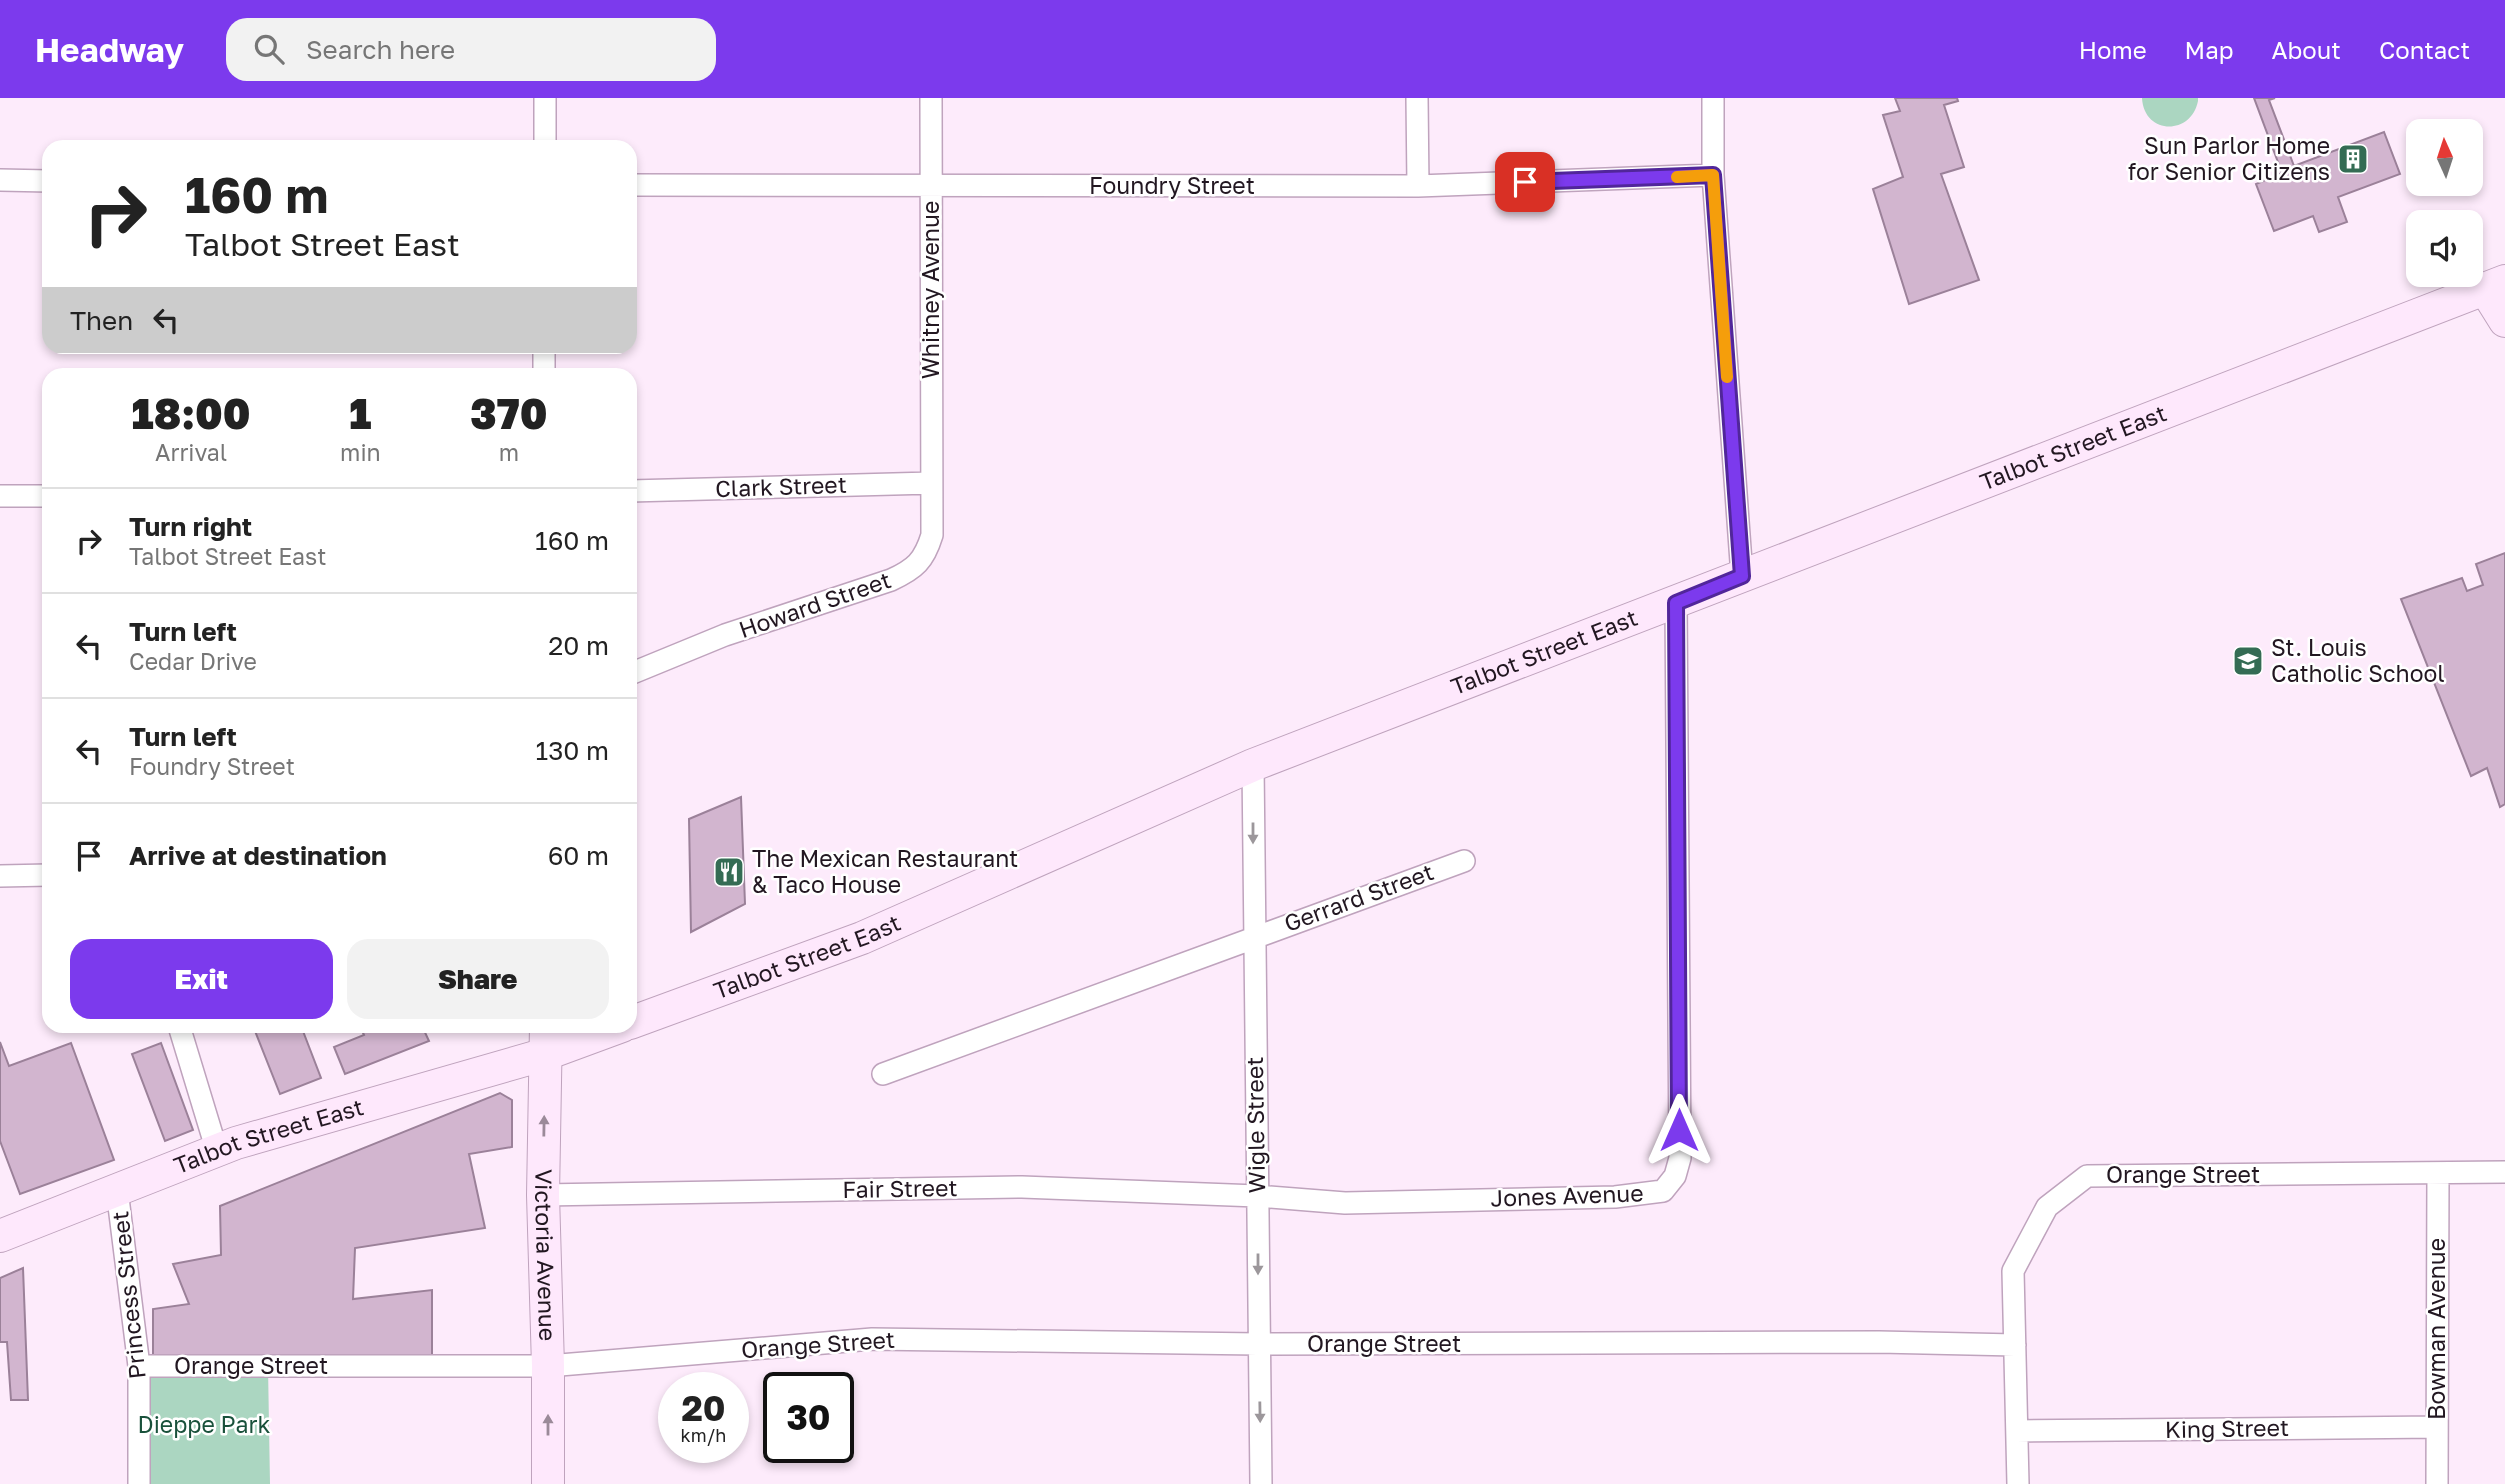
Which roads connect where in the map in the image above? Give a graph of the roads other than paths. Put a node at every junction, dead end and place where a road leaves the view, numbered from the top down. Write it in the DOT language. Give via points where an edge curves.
graph roads {
  1 [pos="545,98"];
  2 [pos="931,98"];
  3 [pos="1417,98"];
  4 [pos="1713,98"];
  5 [pos="545,140"];
  6 [pos="1713,175"];
  7 [pos="0,180"];
  8 [pos="42,181"];
  9 [pos="637,184"];
  10 [pos="931,186"];
  11 [pos="1418,186"];
  12 [pos="2495,285"];
  13 [pos="2505,321"];
  14 [pos="931,483"];
  15 [pos="637,491"];
  16 [pos="0,496"];
  17 [pos="42,496"];
  18 [pos="1742,576"];
  19 [pos="1676,603"];
  20 [pos="637,671"];
  21 [pos="1253,765"];
  22 [pos="1464,860"];
  23 [pos="0,876"];
  24 [pos="42,876"];
  25 [pos="1253,936"];
  26 [pos="637,1020"];
  27 [pos="181,1033"];
  28 [pos="584,1033"];
  29 [pos="546,1040"];
  30 [pos="883,1074"];
  31 [pos="217,1151"];
  32 [pos="2505,1172"];
  33 [pos="2438,1173"];
  34 [pos="117,1190"];
  35 [pos="542,1195"];
  36 [pos="1257,1196"];
  37 [pos="0,1236"];
  38 [pos="1258,1344"];
  39 [pos="2015,1345"];
  40 [pos="139,1366"];
  41 [pos="548,1366"];
  42 [pos="2437,1427"];
  43 [pos="2017,1431"];
  44 [pos="139,1484"];
  45 [pos="548,1484"];
  46 [pos="1261,1484"];
  47 [pos="2018,1484"];
  48 [pos="2437,1484"];
  1 -- 5 [label="street"];
  2 -- 10 [label="street, Whitney Avenue"];
  3 -- 11 [label="street"];
  4 -- 6 [label="street"];
  6 -- 11 [label="street, Foundry Street"];
  6 -- 18 [label="street"];
  7 -- 8 [label="street"];
  9 -- 10 [label="street, Foundry Street"];
  10 -- 11 [label="street, Foundry Street"];
  10 -- 14 [label="street, Whitney Avenue"];
  12 -- 13 [label="main road"];
  12 -- 18 [label="main road, Talbot Street East"];
  14 -- 15 [label="street, Clark Street"];
  14 -- 20 [label="street, Howard Street" via="932,536 926,556 913,570 725,635"];
  16 -- 17 [label="street"];
  18 -- 19 [label="main road, Talbot Street East"];
  19 -- 21 [label="main road, Talbot Street East"];
  19 -- 36 [label="street, Jones Avenue" via="1680,1158 1675,1176 1663,1191 1615,1197 1345,1203"];
  21 -- 25 [label="street, Wigle Street, one-way"];
  21 -- 26 [label="main road, Talbot Street East" via="862,938"];
  22 -- 25 [label="street, Gerrard Street"];
  23 -- 24 [label="street"];
  25 -- 30 [label="street, Gerrard Street"];
  25 -- 36 [label="street, Wigle Street"];
  27 -- 31 [label="street"];
  28 -- 29 [label="main road, Talbot Street East"];
  29 -- 31 [label="main road, Talbot Street East"];
  35 -- 29 [label="main road, Victoria Avenue, one-way"];
  31 -- 34 [label="main road, Talbot Street East"];
  32 -- 33 [label="street, Orange Street"];
  33 -- 39 [label="street, Orange Street" via="2087,1176 2047,1208 2013,1271"];
  33 -- 42 [label="street, Bowman Avenue"];
  34 -- 37 [label="main road, Talbot Street East"];
  34 -- 40 [label="street, Princess Street"];
  35 -- 36 [label="street, Fair Street" via="1022,1187"];
  35 -- 41 [label="main road, Victoria Avenue"];
  36 -- 38 [label="street, Wigle Street, one-way"];
  38 -- 39 [label="street, Orange Street"];
  38 -- 41 [label="street, Orange Street" via="872,1339"];
  38 -- 46 [label="street, Wigle Street, one-way"];
  39 -- 43 [label="street"];
  40 -- 41 [label="street, Orange Street"];
  40 -- 44 [label="street, Princess Street"];
  45 -- 41 [label="main road, Victoria Avenue, one-way"];
  42 -- 43 [label="street, King Street"];
  42 -- 48 [label="street, Bowman Avenue"];
  43 -- 47 [label="street"];
}
